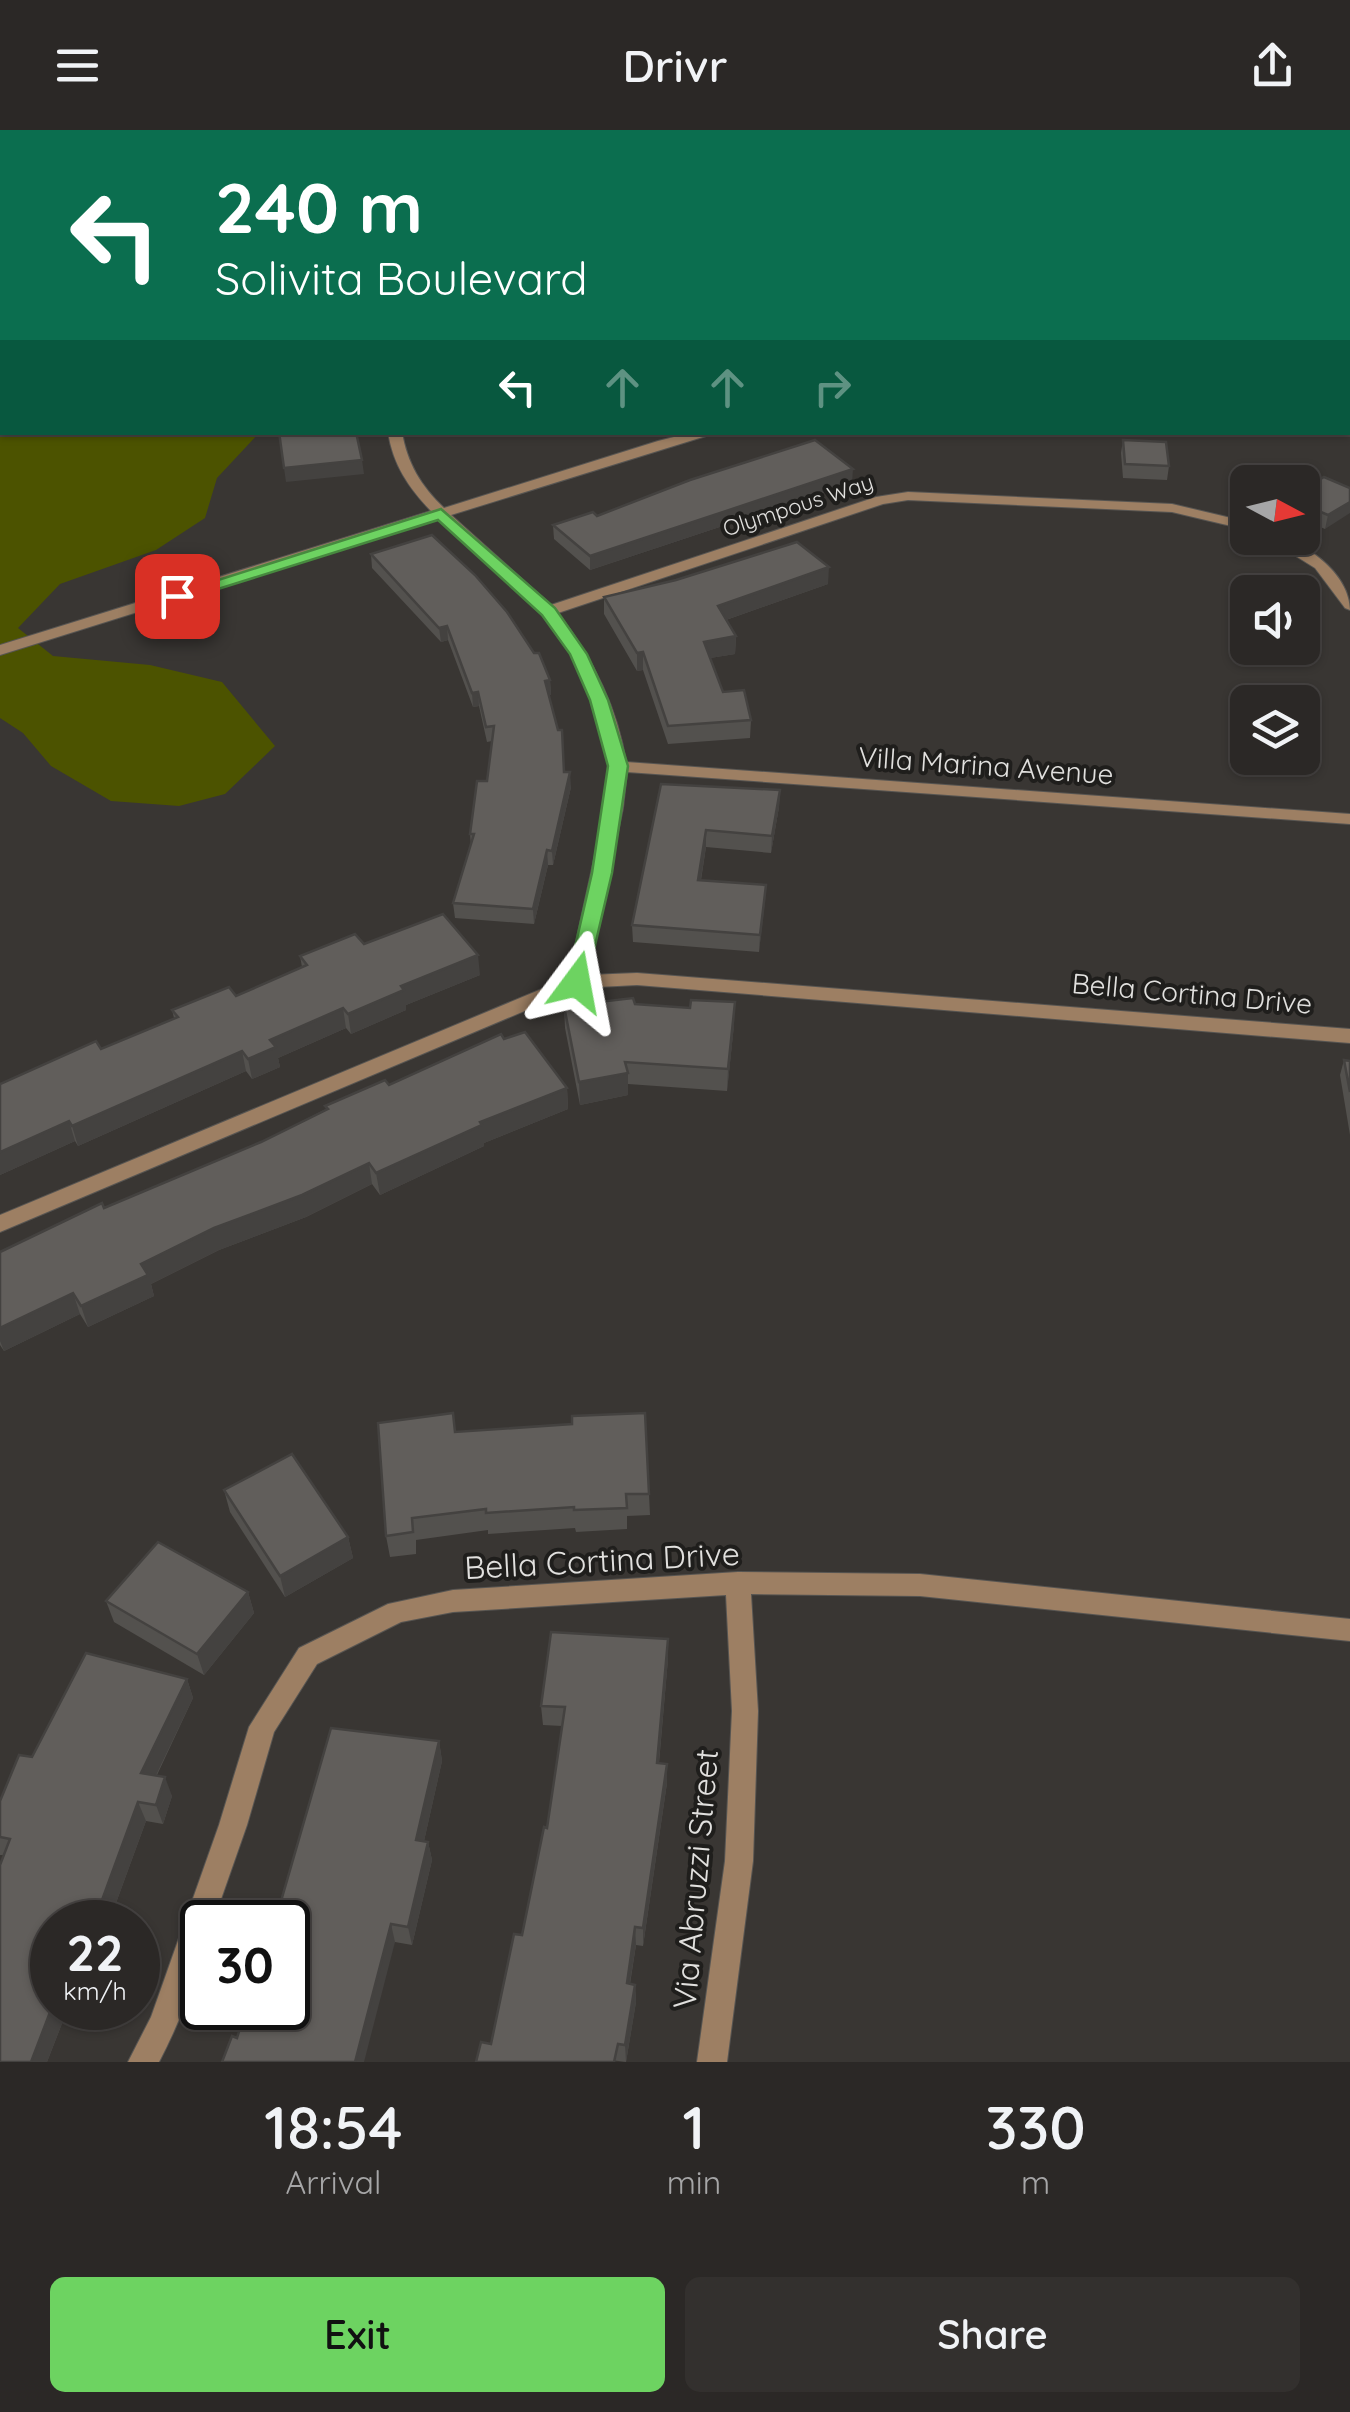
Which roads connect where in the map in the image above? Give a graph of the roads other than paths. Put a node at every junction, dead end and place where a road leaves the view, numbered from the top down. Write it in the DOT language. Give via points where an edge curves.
graph roads {
  1 [pos="395,435"];
  2 [pos="700,435"];
  3 [pos="441,514"];
  4 [pos="1230,522"];
  5 [pos="1304,555"];
  6 [pos="1350,605"];
  7 [pos="548,611"];
  8 [pos="0,650"];
  9 [pos="618,766"];
  10 [pos="1350,819"];
  11 [pos="577,982"];
  12 [pos="1350,1036"];
  13 [pos="0,1224"];
  14 [pos="738,1583"];
  15 [pos="1350,1630"];
  16 [pos="143,2062"];
  17 [pos="712,2062"];
  1 -- 3 [label="street" via="412,484"];
  2 -- 3 [label="street"];
  3 -- 7 [label="street"];
  3 -- 8 [label="street"];
  4 -- 7 [label="street, Olympous Way" via="1172,508 908,496"];
  5 -- 6 [label="street" via="1320,564"];
  7 -- 9 [label="street" via="586,670"];
  9 -- 10 [label="street, Villa Marina Avenue"];
  9 -- 11 [label="street"];
  11 -- 12 [label="street, Bella Cortina Drive" via="636,978"];
  11 -- 13 [label="street, Bella Cortina Drive"];
  14 -- 15 [label="street, Bella Cortina Drive" via="920,1584"];
  14 -- 16 [label="street, Bella Cortina Drive" via="453,1601 397,1612 308,1656 262,1727 163,2024"];
  14 -- 17 [label="street, Via Abruzzi Street" via="745,1711 739,1861"];
}
